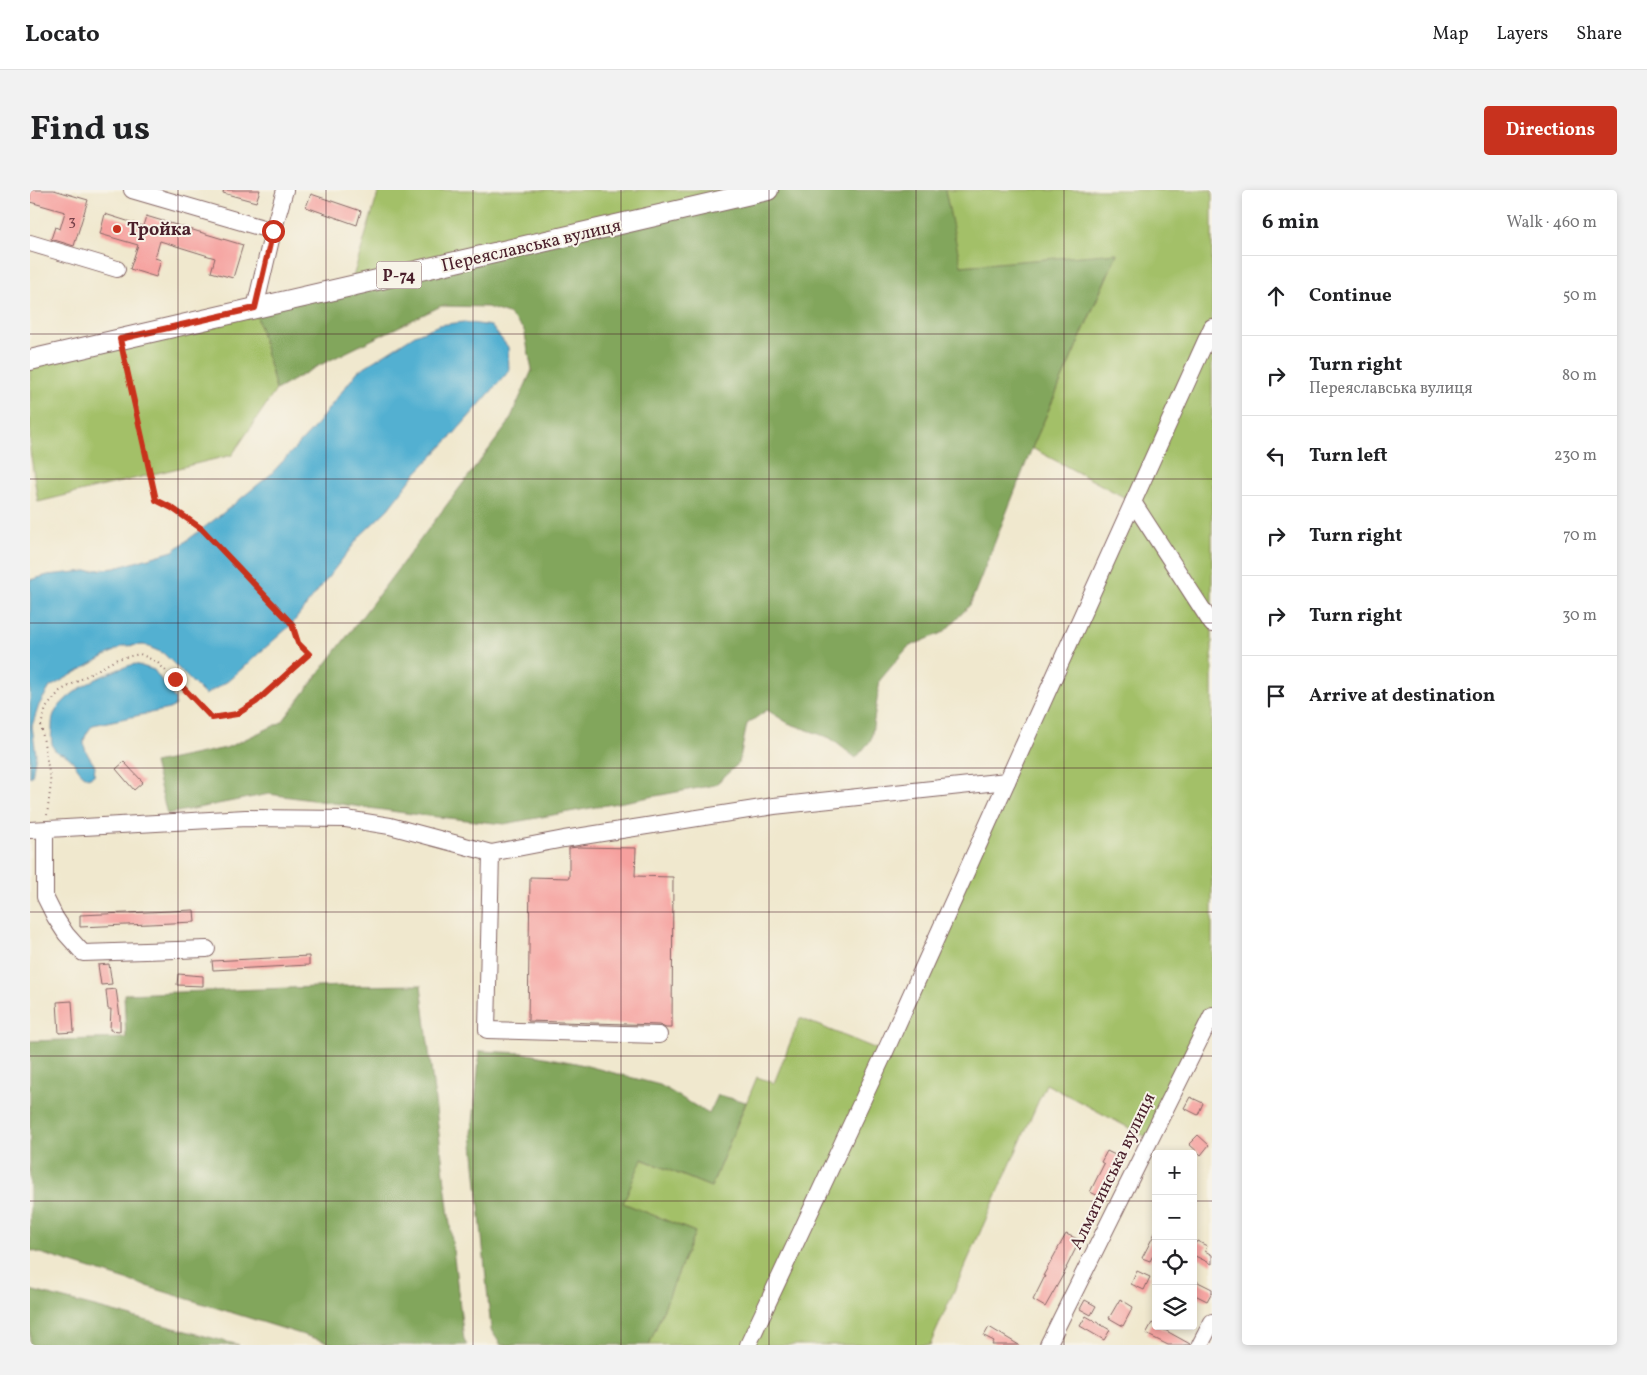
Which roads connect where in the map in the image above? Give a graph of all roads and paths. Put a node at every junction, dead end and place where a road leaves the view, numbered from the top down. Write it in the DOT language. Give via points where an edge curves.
graph roads {
  1 [pos="132,190"];
  2 [pos="285,190"];
  3 [pos="768,190"];
  4 [pos="177,196"];
  5 [pos="273,231"];
  6 [pos="30,243"];
  7 [pos="116,269"];
  8 [pos="255,308"];
  9 [pos="1212,327"];
  10 [pos="120,339"];
  11 [pos="30,360"];
  12 [pos="1133,502"];
  13 [pos="1212,624"];
  14 [pos="1007,780"];
  15 [pos="38,830"];
  16 [pos="491,853"];
  17 [pos="207,948"];
  18 [pos="1212,1015"];
  19 [pos="659,1035"];
  20 [pos="1212,1322"];
  21 [pos="748,1345"];
  22 [pos="1048,1345"];
  23 [pos="1200,1345"];
  1 -- 4 [label="street"];
  2 -- 5 [label="street"];
  3 -- 8 [label="main road, Переяславська вулиця / Р-74"];
  4 -- 5 [label="street"];
  5 -- 8 [label="street"];
  6 -- 7 [label="street"];
  8 -- 10 [label="main road, Переяславська вулиця / Р-74"];
  9 -- 12 [label="street"];
  10 -- 11 [label="main road, Переяславська вулиця / Р-74"];
  10 -- 15 [label="path" via="156,500 202,529 292,624 298,643 309,654 256,702 237,714 212,718 157,662 140,654 117,659 60,692 46,708 41,725 50,784"];
  12 -- 13 [label="street"];
  12 -- 14 [label="street"];
  14 -- 16 [label="street" via="774,806"];
  14 -- 21 [label="street"];
  15 -- 16 [label="street" via="246,818 346,819 390,826"];
  15 -- 17 [label="street" via="45,897 66,934 83,953"];
  16 -- 19 [label="street" via="488,1030"];
  18 -- 22 [label="street, Алматинська вулиця"];
  20 -- 23 [label="street"];
}
